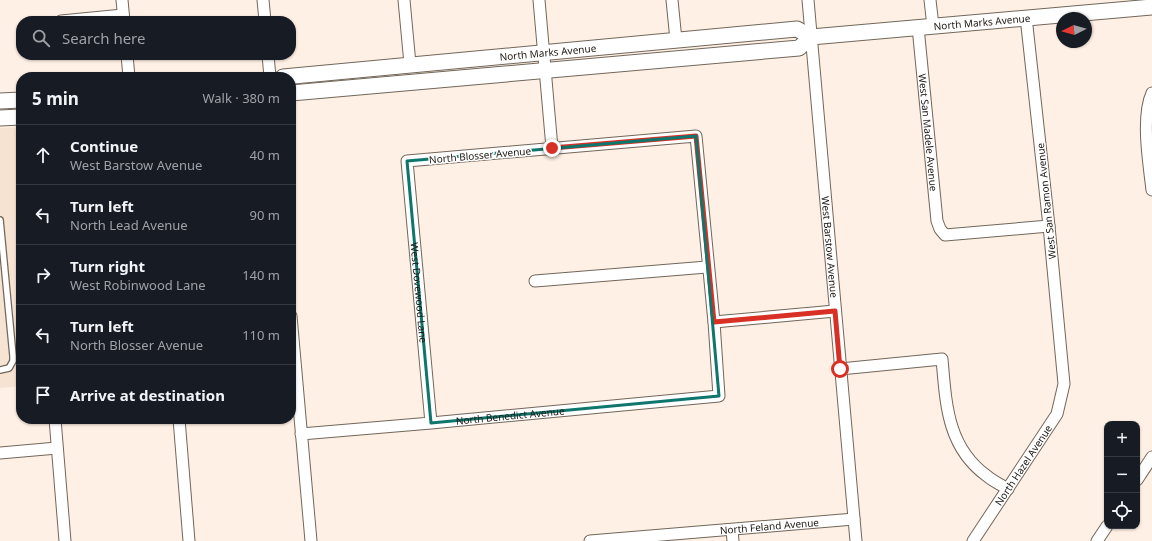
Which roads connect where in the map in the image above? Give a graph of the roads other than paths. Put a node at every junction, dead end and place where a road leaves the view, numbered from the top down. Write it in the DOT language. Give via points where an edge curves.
graph roads {
  1 [pos="122,0"];
  2 [pos="263,0"];
  3 [pos="404,0"];
  4 [pos="539,0"];
  5 [pos="672,0"];
  6 [pos="808,0"];
  7 [pos="930,0"];
  8 [pos="1152,6"];
  9 [pos="123,16"];
  10 [pos="265,16"];
  11 [pos="1026,17"];
  12 [pos="925,26"];
  13 [pos="811,37"];
  14 [pos="676,40"];
  15 [pos="544,52"];
  16 [pos="127,60"];
  17 [pos="268,60"];
  18 [pos="410,64"];
  19 [pos="546,71"];
  20 [pos="129,72"];
  21 [pos="270,72"];
  22 [pos="296,76"];
  23 [pos="296,92"];
  24 [pos="1152,93"];
  25 [pos="16,100"];
  26 [pos="0,102"];
  27 [pos="16,117"];
  28 [pos="0,118"];
  29 [pos="552,148"];
  30 [pos="1150,148"];
  31 [pos="407,161"];
  32 [pos="1152,190"];
  33 [pos="0,220"];
  34 [pos="1049,226"];
  35 [pos="707,267"];
  36 [pos="534,281"];
  37 [pos="835,311"];
  38 [pos="714,322"];
  39 [pos="840,369"];
  40 [pos="3,370"];
  41 [pos="296,375"];
  42 [pos="1064,384"];
  43 [pos="431,423"];
  44 [pos="55,424"];
  45 [pos="179,424"];
  46 [pos="301,434"];
  47 [pos="57,448"];
  48 [pos="0,453"];
  49 [pos="1152,457"];
  50 [pos="1140,475"];
  51 [pos="1008,490"];
  52 [pos="854,519"];
  53 [pos="1105,529"];
  54 [pos="732,530"];
  55 [pos="65,541"];
  56 [pos="189,541"];
  57 [pos="311,541"];
  58 [pos="590,541"];
  59 [pos="733,541"];
  60 [pos="856,541"];
  61 [pos="973,541"];
  62 [pos="1097,541"];
  1 -- 9 [label="street"];
  2 -- 10 [label="street"];
  3 -- 18 [label="street"];
  4 -- 15 [label="street"];
  5 -- 14 [label="street"];
  6 -- 13 [label="street, West Barstow Avenue"];
  7 -- 12 [label="street, West San Madele Avenue"];
  8 -- 11 [label="main road, North Marks Avenue"];
  11 -- 12 [label="main road, North Marks Avenue"];
  11 -- 34 [label="street, West San Ramon Avenue"];
  12 -- 13 [label="main road, North Marks Avenue"];
  12 -- 34 [label="street, West San Madele Avenue" via="937,221 940,229 945,235"];
  13 -- 14 [label="main road, North Marks Avenue" via="797,29"];
  13 -- 19 [label="main road, North Marks Avenue" via="799,48"];
  13 -- 37 [label="street, West Barstow Avenue"];
  14 -- 15 [label="main road, North Marks Avenue"];
  15 -- 18 [label="main road, North Marks Avenue"];
  15 -- 19 [label="street"];
  16 -- 20 [label="street"];
  17 -- 21 [label="street"];
  18 -- 22 [label="main road, North Marks Avenue"];
  19 -- 23 [label="main road, North Marks Avenue"];
  19 -- 29 [label="street"];
  24 -- 30 [label="street" via="1147,118"];
  25 -- 26 [label="main road"];
  27 -- 28 [label="main road"];
  29 -- 31 [label="street, North Blosser Avenue"];
  29 -- 35 [label="street, North Blosser Avenue" via="696,136"];
  30 -- 32 [label="street"];
  31 -- 43 [label="street, West Dovewood Lane"];
  33 -- 40 [label="lane" via="13,356 12,365"];
  34 -- 42 [label="street, West San Ramon Avenue"];
  35 -- 36 [label="street"];
  35 -- 38 [label="street"];
  37 -- 38 [label="street"];
  37 -- 39 [label="street, West Barstow Avenue"];
  38 -- 43 [label="street, North Benedict Avenue" via="719,396"];
  39 -- 51 [label="street" via="942,359 946,405 960,447 977,468"];
  39 -- 52 [label="street, West Barstow Avenue"];
  41 -- 46 [label="street"];
  42 -- 51 [label="street, North Hazel Avenue" via="1057,414"];
  43 -- 46 [label="street, North Benedict Avenue"];
  44 -- 47 [label="street"];
  45 -- 56 [label="street"];
  46 -- 57 [label="street"];
  47 -- 48 [label="street"];
  47 -- 55 [label="street"];
  49 -- 50 [label="street"];
  51 -- 61 [label="street, North Hazel Avenue"];
  52 -- 54 [label="street, North Feland Avenue"];
  52 -- 60 [label="street, West Barstow Avenue"];
  53 -- 62 [label="street"];
  54 -- 58 [label="street, North Feland Avenue"];
  54 -- 59 [label="street"];
}
